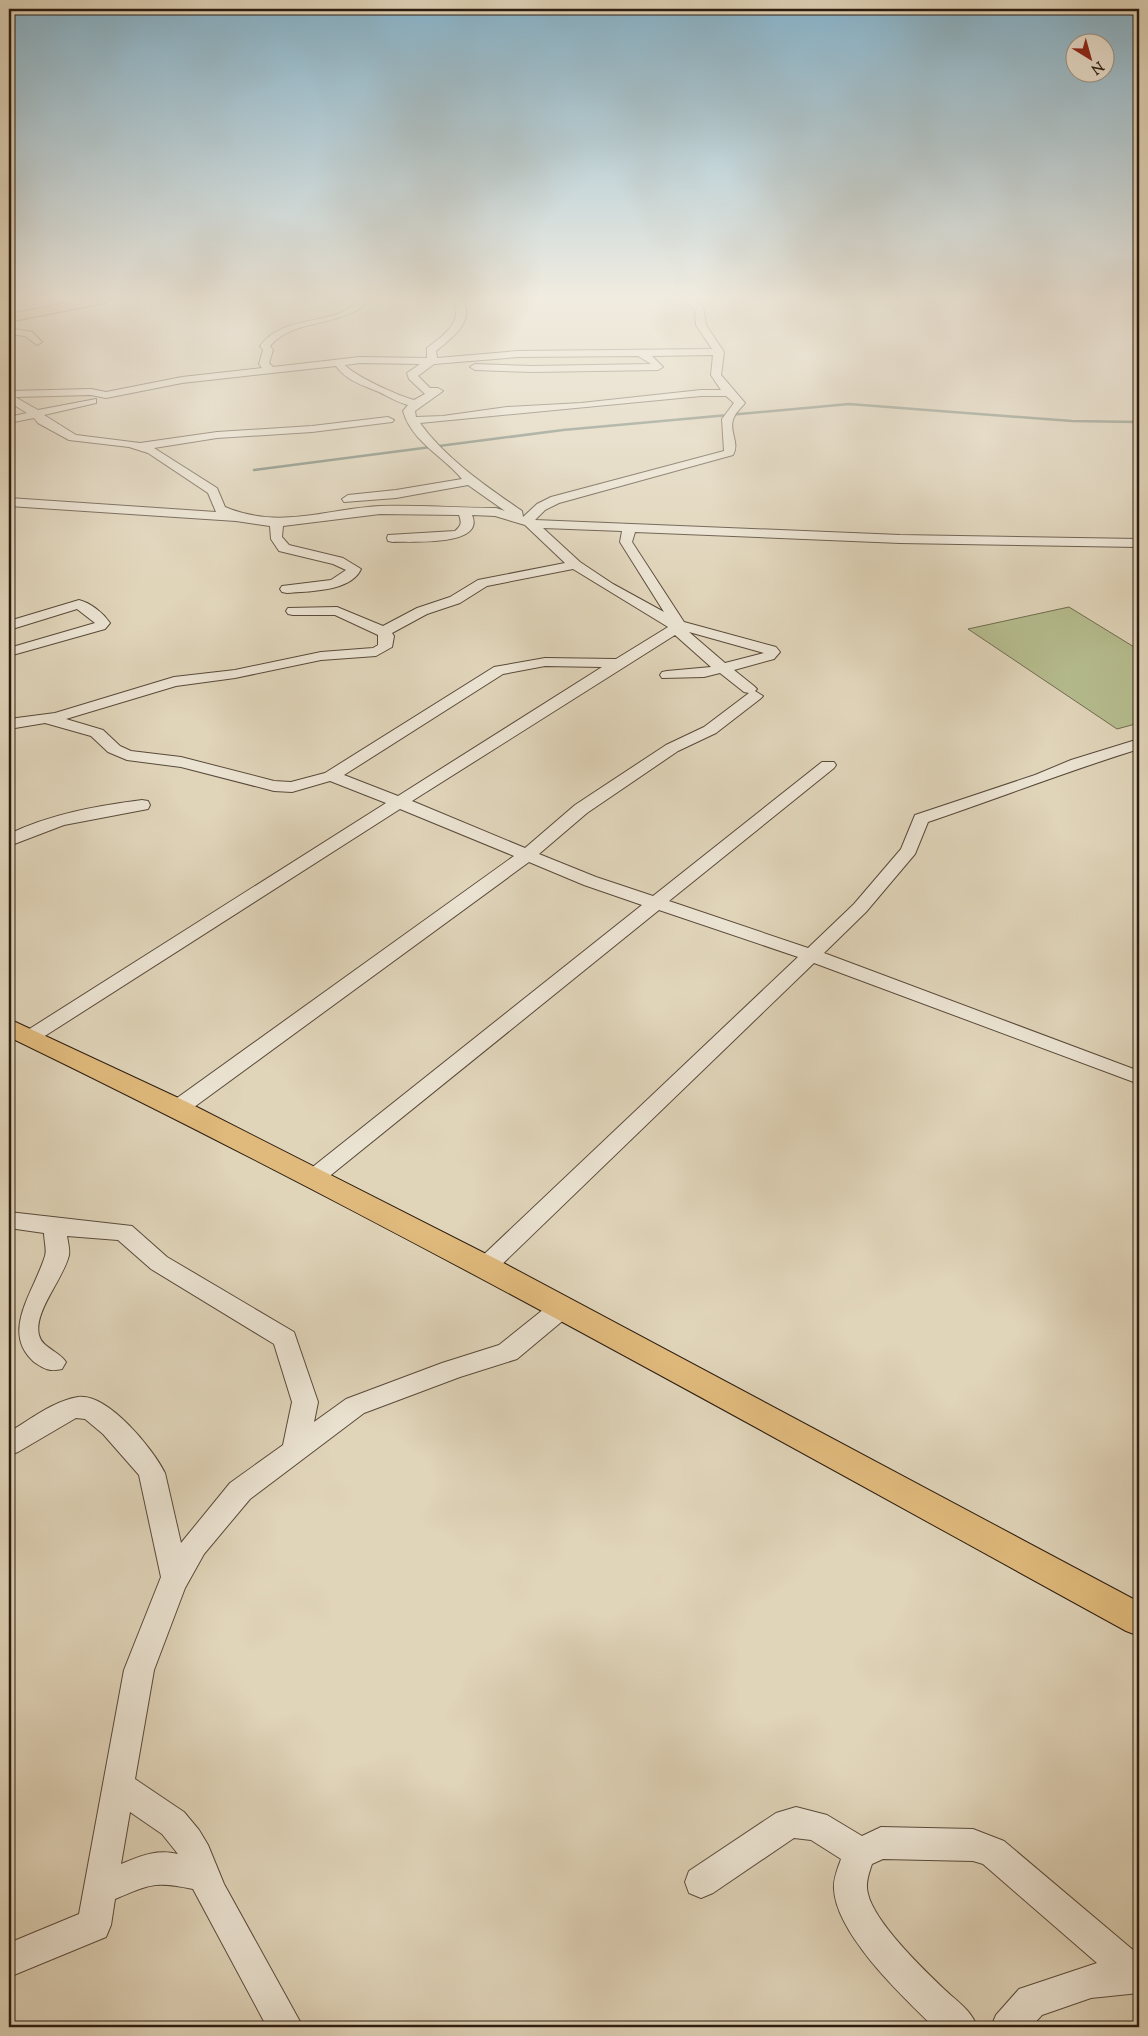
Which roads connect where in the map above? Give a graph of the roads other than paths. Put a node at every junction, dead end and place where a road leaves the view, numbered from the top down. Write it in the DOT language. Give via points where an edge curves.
graph roads {
  1 [pos="113,394"];
  2 [pos="389,394"];
  3 [pos="433,394"];
  4 [pos="692,394"];
  5 [pos="730,394"];
  6 [pos="9,398"];
  7 [pos="415,404"];
  8 [pos="37,414"];
  9 [pos="9,420"];
  10 [pos="388,420"];
  11 [pos="413,420"];
  12 [pos="142,446"];
  13 [pos="470,481"];
  14 [pos="348,499"];
  15 [pos="9,502"];
  16 [pos="464,512"];
  17 [pos="241,518"];
  18 [pos="530,522"];
  19 [pos="277,523"];
  20 [pos="630,529"];
  21 [pos="394,538"];
  22 [pos="1139,543"];
  23 [pos="575,565"];
  24 [pos="287,589"];
  25 [pos="293,612"];
  26 [pos="9,626"];
  27 [pos="676,626"];
  28 [pos="383,632"];
  29 [pos="9,652"];
  30 [pos="619,664"];
  31 [pos="755,696"];
  32 [pos="86,709"];
  33 [pos="47,718"];
  34 [pos="9,724"];
  35 [pos="97,733"];
  36 [pos="1139,744"];
  37 [pos="828,765"];
  38 [pos="331,776"];
  39 [pos="399,802"];
  40 [pos="142,804"];
  41 [pos="9,840"];
  42 [pos="527,855"];
  43 [pos="654,904"];
  44 [pos="811,955"];
  45 [pos="19,1032"];
  46 [pos="1139,1078"];
  47 [pos="178,1108"];
  48 [pos="313,1178"];
  49 [pos="13,1222"];
  50 [pos="55,1227"];
  51 [pos="486,1266"];
  52 [pos="563,1307"];
  53 [pos="53,1362"];
  54 [pos="9,1445"];
  55 [pos="295,1451"];
  56 [pos="176,1578"];
  57 [pos="1139,1620"];
  58 [pos="119,1786"];
  59 [pos="860,1853"];
  60 [pos="205,1876"];
  61 [pos="701,1882"];
  62 [pos="101,1888"];
  63 [pos="9,1960"];
  64 [pos="1138,1976"];
  65 [pos="286,2027"];
  66 [pos="960,2027"];
  67 [pos="1008,2027"];
  1 -- 8 [label="street"];
  2 -- 7 [label="street"];
  3 -- 7 [label="street"];
  4 -- 11 [label="street"];
  5 -- 18 [label="street" via="740,403 726,421 729,453 555,500 541,507"];
  6 -- 8 [label="street"];
  7 -- 11 [label="street" via="409,410"];
  8 -- 9 [label="street"];
  8 -- 12 [label="street" via="42,421 73,438"];
  10 -- 12 [label="street" via="217,435"];
  11 -- 13 [label="street" via="432,446"];
  12 -- 17 [label="street" via="214,491 220,509"];
  13 -- 14 [label="street"];
  13 -- 18 [label="street"];
  15 -- 17 [label="street"];
  16 -- 18 [label="street" via="496,512"];
  16 -- 19 [label="street" via="380,510"];
  16 -- 21 [label="street" via="468,521 466,529 458,535"];
  17 -- 19 [label="street"];
  18 -- 20 [label="street"];
  18 -- 23 [label="street"];
  19 -- 24 [label="street" via="274,532 284,548 338,561 354,570 335,584"];
  20 -- 22 [label="street" via="900,539"];
  20 -- 27 [label="street" via="626,542"];
  23 -- 27 [label="street"];
  23 -- 28 [label="street" via="483,583 455,600 422,611"];
  25 -- 28 [label="street" via="337,611"];
  26 -- 29 [label="street" via="79,604 103,624"];
  27 -- 27 [label="street" via="723,668 769,656 773,652"];
  27 -- 30 [label="street"];
  28 -- 32 [label="street" via="387,636 385,647 376,652 321,656 235,674 174,682"];
  30 -- 38 [label="street" via="545,662 499,670"];
  30 -- 39 [label="street"];
  31 -- 42 [label="street" via="710,730 672,748 580,809"];
  32 -- 33 [label="street"];
  32 -- 35 [label="street"];
  33 -- 34 [label="street"];
  33 -- 35 [label="street"];
  35 -- 38 [label="street" via="114,749 127,755 181,762 274,786 292,787"];
  36 -- 44 [label="street" via="922,819 909,850 860,908"];
  37 -- 43 [label="street"];
  38 -- 39 [label="street"];
  39 -- 42 [label="street"];
  39 -- 45 [label="street"];
  40 -- 41 [label="street" via="62,818"];
  42 -- 43 [label="street"];
  42 -- 47 [label="street"];
  43 -- 44 [label="street"];
  43 -- 48 [label="street"];
  44 -- 46 [label="street"];
  44 -- 51 [label="street"];
  45 -- 47 [label="main road"];
  47 -- 48 [label="main road"];
  48 -- 51 [label="main road"];
  49 -- 50 [label="street"];
  50 -- 53 [label="street" via="57,1255 27,1320 26,1334 32,1348"];
  50 -- 55 [label="street" via="124,1232 159,1263 285,1339 305,1402"];
  51 -- 52 [label="main road"];
  52 -- 55 [label="street" via="508,1352 355,1406"];
  52 -- 57 [label="main road"];
  54 -- 56 [label="street" via="68,1410 88,1408 146,1461 152,1473"];
  55 -- 56 [label="street" via="240,1491 194,1546"];
  56 -- 58 [label="street" via="139,1670"];
  58 -- 60 [label="street" via="173,1823 197,1856"];
  58 -- 62 [label="street"];
  59 -- 61 [label="street" via="828,1833 796,1821"];
  59 -- 64 [label="street" via="881,1843 973,1845 993,1852"];
  59 -- 66 [label="street" via="850,1892 855,1910 926,1996"];
  60 -- 62 [label="street" via="164,1867 149,1869"];
  60 -- 65 [label="street" via="211,1893"];
  62 -- 63 [label="street" via="94,1925"];
  64 -- 67 [label="street" via="1091,1981 1031,2001"];
}
